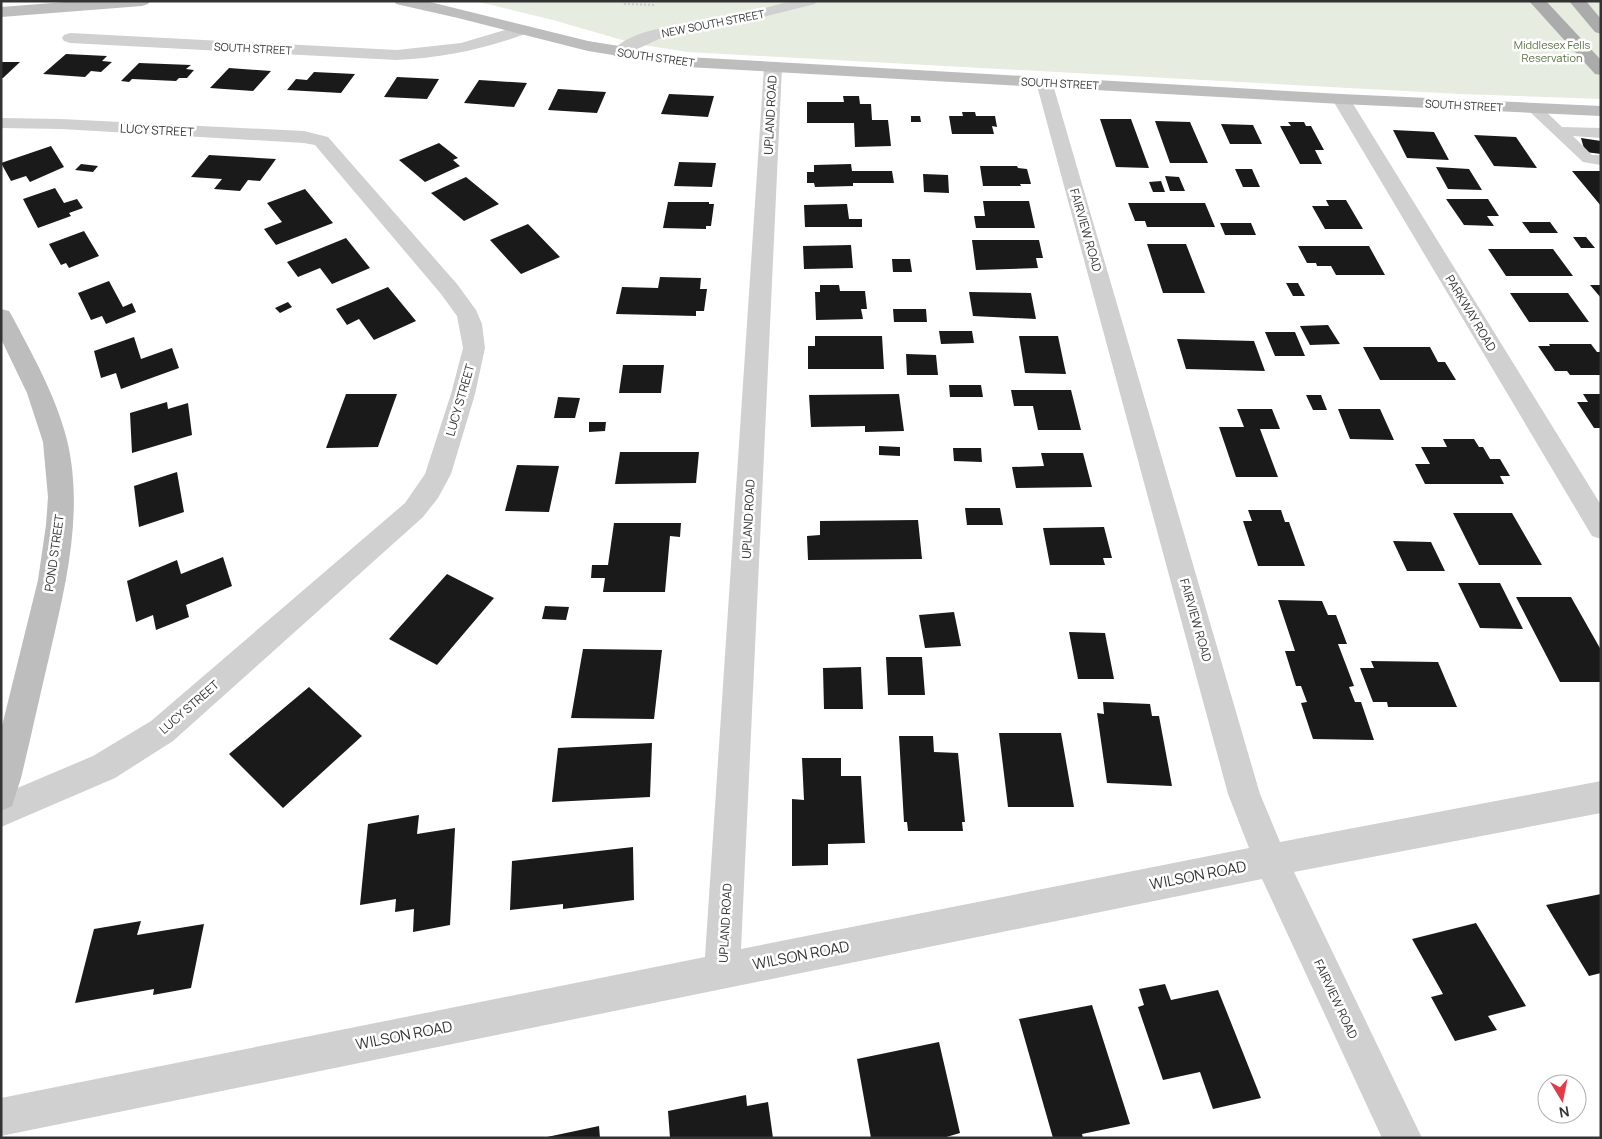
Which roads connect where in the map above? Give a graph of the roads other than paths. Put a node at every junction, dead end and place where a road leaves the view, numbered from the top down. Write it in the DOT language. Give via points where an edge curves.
graph roads {
  1 [pos="142,1"];
  2 [pos="402,1"];
  3 [pos="809,1"];
  4 [pos="1536,1"];
  5 [pos="1577,1"];
  6 [pos="1,12"];
  7 [pos="1601,29"];
  8 [pos="522,30"];
  9 [pos="70,38"];
  10 [pos="620,52"];
  11 [pos="773,67"];
  12 [pos="1601,70"];
  13 [pos="1045,82"];
  14 [pos="1341,99"];
  15 [pos="1534,108"];
  16 [pos="1601,111"];
  17 [pos="1,123"];
  18 [pos="1558,131"];
  19 [pos="1601,134"];
  20 [pos="1601,160"];
  21 [pos="1,316"];
  22 [pos="1601,528"];
  23 [pos="1,795"];
  24 [pos="1601,797"];
  25 [pos="1,811"];
  26 [pos="1271,860"];
  27 [pos="722,971"];
  28 [pos="1,1117"];
  29 [pos="1402,1138"];
  1 -- 6 [label="main road"];
  2 -- 8 [label="main road, SOUTH STREET"];
  3 -- 10 [label="street, NEW SOUTH STREET" via="743,18 652,35"];
  4 -- 12 [label="main road"];
  5 -- 7 [label="main road"];
  8 -- 9 [label="street, SOUTH STREET" via="469,48 390,55"];
  8 -- 10 [label="main road, SOUTH STREET"];
  10 -- 11 [label="main road, SOUTH STREET" via="687,62"];
  11 -- 13 [label="main road, SOUTH STREET"];
  11 -- 27 [label="street, UPLAND ROAD"];
  13 -- 14 [label="main road, SOUTH STREET"];
  13 -- 26 [label="street, FAIRVIEW ROAD" via="1241,783"];
  14 -- 15 [label="main road, SOUTH STREET"];
  14 -- 22 [label="street, PARKWAY ROAD"];
  15 -- 16 [label="main road, SOUTH STREET"];
  15 -- 18 [label="lane"];
  17 -- 25 [label="street, LUCY STREET" via="318,140 346,168 449,289 468,315 474,340 463,394 442,462 429,491 414,510 162,731 104,768"];
  18 -- 19 [label="lane"];
  18 -- 20 [label="lane" via="1588,159"];
  21 -- 23 [label="main road, POND STREET" via="49,420 61,474 62,496 57,548 46,605"];
  24 -- 26 [label="street, WILSON ROAD"];
  26 -- 27 [label="street, WILSON ROAD"];
  26 -- 29 [label="street, FAIRVIEW ROAD"];
  27 -- 28 [label="street, WILSON ROAD"];
}
